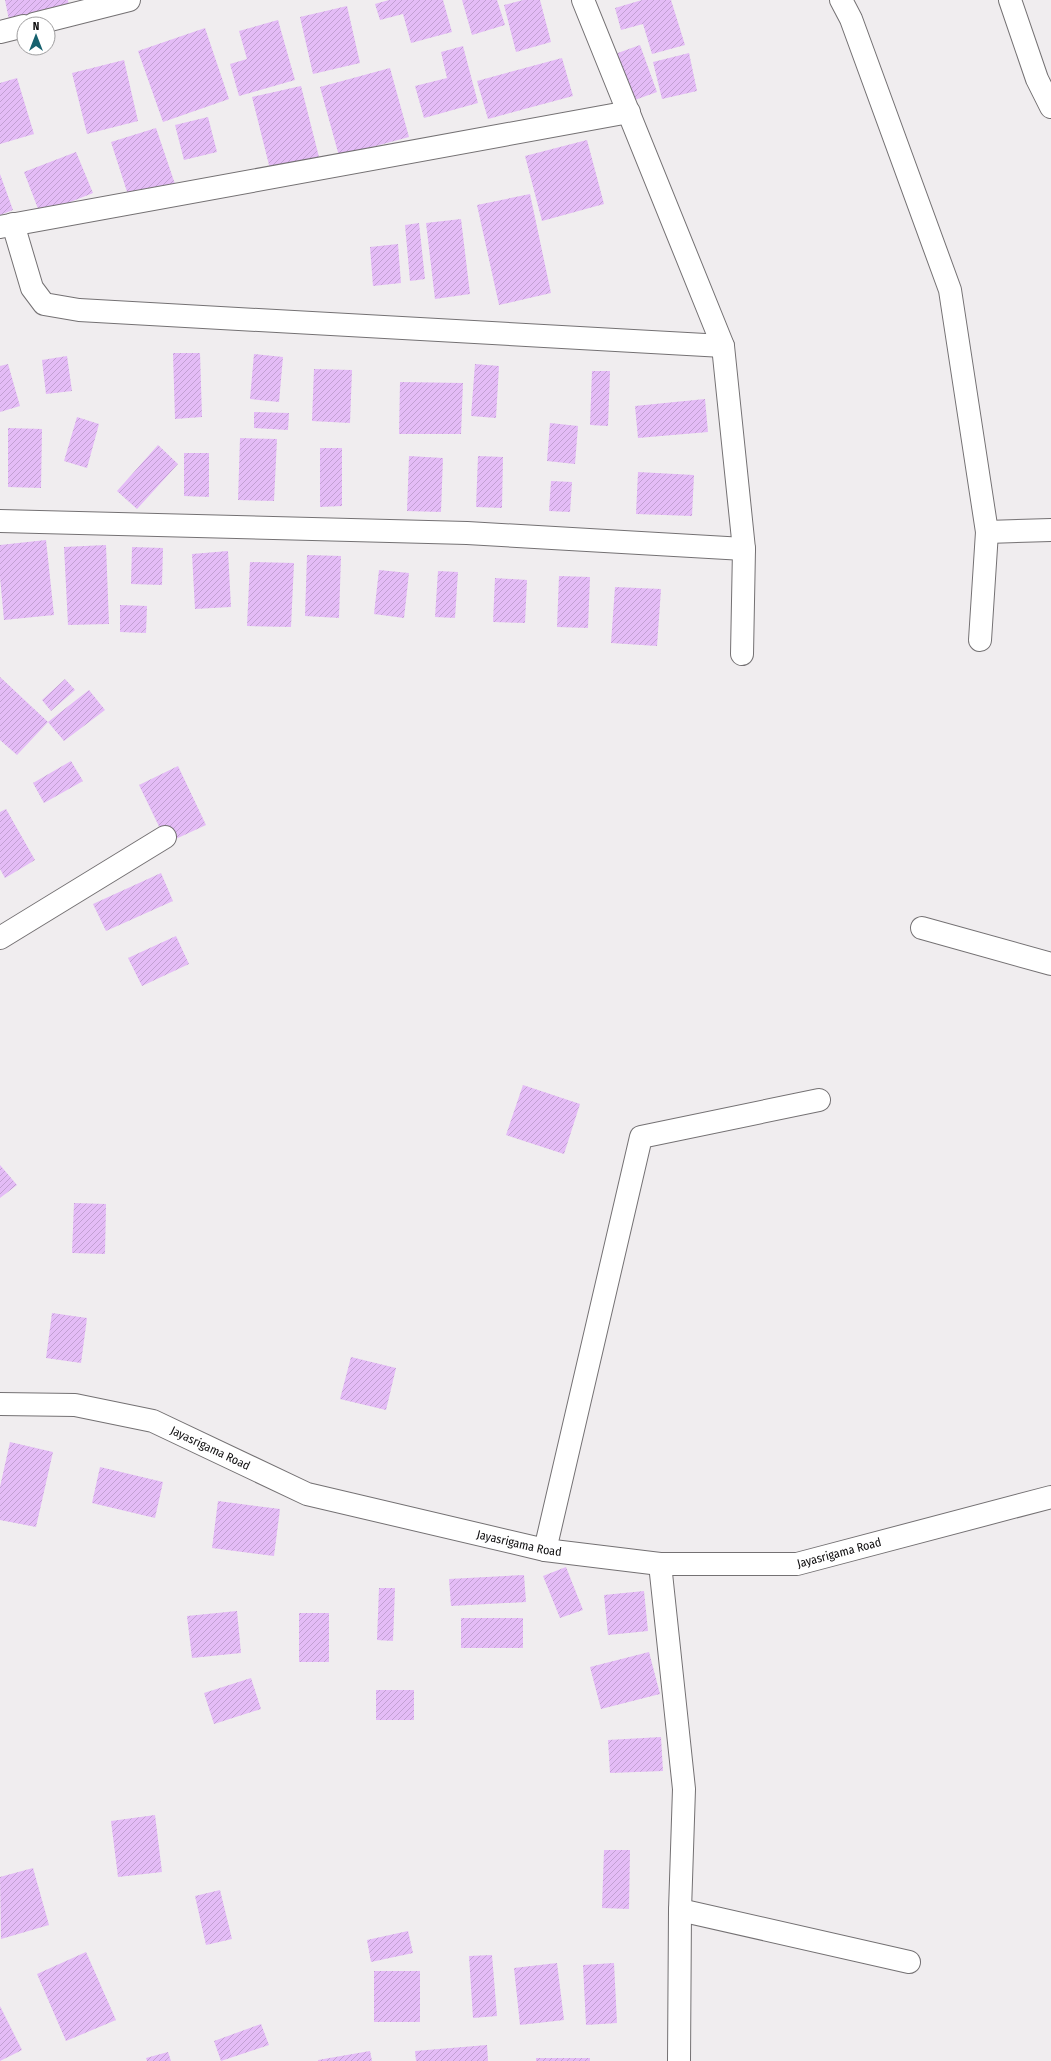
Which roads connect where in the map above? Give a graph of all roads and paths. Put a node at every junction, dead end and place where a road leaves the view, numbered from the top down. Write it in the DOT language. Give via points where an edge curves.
graph roads {
  1 [pos="129,0"];
  2 [pos="583,0"];
  3 [pos="841,0"];
  4 [pos="1010,0"];
  5 [pos="56,18"];
  6 [pos="16,28"];
  7 [pos="0,32"];
  8 [pos="1051,107"];
  9 [pos="629,112"];
  10 [pos="7,226"];
  11 [pos="723,346"];
  12 [pos="0,521"];
  13 [pos="1051,530"];
  14 [pos="987,532"];
  15 [pos="744,549"];
  16 [pos="980,640"];
  17 [pos="742,654"];
  18 [pos="165,837"];
  19 [pos="922,928"];
  20 [pos="0,938"];
  21 [pos="1051,964"];
  22 [pos="819,1100"];
  23 [pos="0,1404"];
  24 [pos="1051,1497"];
  25 [pos="545,1550"];
  26 [pos="660,1564"];
  27 [pos="680,1910"];
  28 [pos="909,1962"];
  29 [pos="678,2061"];
  1 -- 5 [label="street"];
  2 -- 9 [label="street"];
  3 -- 14 [label="street" via="851,19 950,290"];
  4 -- 8 [label="street" via="1037,79"];
  6 -- 7 [label="street"];
  9 -- 10 [label="street"];
  9 -- 11 [label="street"];
  10 -- 11 [label="street" via="32,288 44,304 72,309"];
  11 -- 15 [label="street"];
  12 -- 15 [label="street" via="468,533"];
  13 -- 14 [label="street"];
  14 -- 16 [label="street"];
  15 -- 17 [label="street"];
  18 -- 20 [label="street"];
  19 -- 21 [label="street"];
  22 -- 25 [label="street" via="641,1137"];
  23 -- 25 [label="street, Jayasrigama Road" via="75,1405 153,1421 307,1494"];
  24 -- 26 [label="street, Jayasrigama Road" via="797,1564"];
  25 -- 26 [label="street, Jayasrigama Road"];
  26 -- 27 [label="street" via="684,1789"];
  27 -- 28 [label="street"];
  27 -- 29 [label="street"];
}
